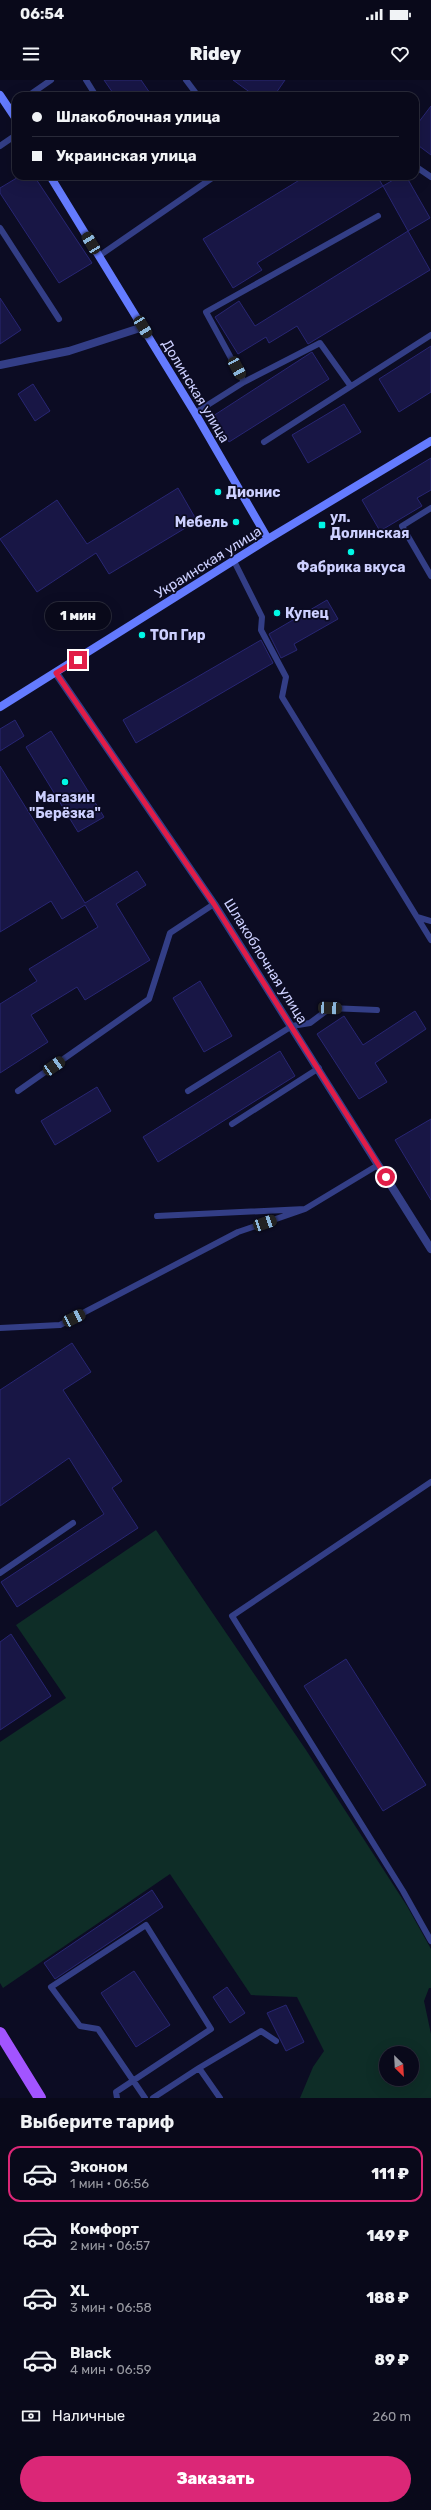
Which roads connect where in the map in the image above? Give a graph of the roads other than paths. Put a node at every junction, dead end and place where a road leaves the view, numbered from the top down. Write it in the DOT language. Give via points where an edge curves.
graph roads {
  1 [pos="51,80"];
  2 [pos="86,80"];
  3 [pos="186,80"];
  4 [pos="34,92"];
  5 [pos="94,92"];
  6 [pos="195,92"];
  7 [pos="0,95"];
  8 [pos="12,106"];
  9 [pos="12,138"];
  10 [pos="0,146"];
  11 [pos="419,169"];
  12 [pos="431,177"];
  13 [pos="52,180"];
  14 [pos="209,180"];
  15 [pos="378,216"];
  16 [pos="0,228"];
  17 [pos="99,256"];
  18 [pos="59,319"];
  19 [pos="143,327"];
  20 [pos="431,336"];
  21 [pos="0,364"];
  22 [pos="244,382"];
  23 [pos="350,385"];
  24 [pos="195,413"];
  25 [pos="431,441"];
  26 [pos="264,442"];
  27 [pos="431,508"];
  28 [pos="268,539"];
  29 [pos="234,561"];
  30 [pos="431,576"];
  31 [pos="56,673"];
  32 [pos="0,707"];
  33 [pos="214,904"];
  34 [pos="417,917"];
  35 [pos="431,921"];
  36 [pos="431,940"];
  37 [pos="377,1010"];
  38 [pos="292,1026"];
  39 [pos="319,1068"];
  40 [pos="18,1091"];
  41 [pos="188,1091"];
  42 [pos="232,1124"];
  43 [pos="378,1165"];
  44 [pos="305,1209"];
  45 [pos="157,1216"];
  46 [pos="431,1249"];
  47 [pos="0,1328"];
  48 [pos="431,1482"];
  49 [pos="73,1523"];
  50 [pos="0,1573"];
  51 [pos="431,1941"];
  52 [pos="0,2033"];
  53 [pos="276,2041"];
  54 [pos="199,2068"];
  55 [pos="133,2080"];
  56 [pos="40,2098"];
  57 [pos="117,2098"];
  58 [pos="145,2098"];
  59 [pos="152,2098"];
  60 [pos="220,2098"];
  1 -- 4 [label="lane"];
  2 -- 5 [label="lane"];
  3 -- 6 [label="lane"];
  7 -- 8 [label="main road"];
  9 -- 10 [label="lane"];
  11 -- 12 [label="lane"];
  13 -- 17 [label="main road, Долинская улица"];
  14 -- 17 [label="lane"];
  15 -- 22 [label="lane" via="206,312"];
  16 -- 18 [label="lane"];
  17 -- 19 [label="main road, Долинская улица"];
  19 -- 21 [label="street" via="69,351"];
  19 -- 24 [label="main road, Долинская улица"];
  20 -- 23 [label="lane"];
  22 -- 23 [label="lane" via="320,343"];
  22 -- 24 [label="lane"];
  23 -- 26 [label="lane"];
  24 -- 28 [label="main road, Долинская улица"];
  25 -- 28 [label="main road, Украинская улица"];
  27 -- 30 [label="lane" via="402,526"];
  28 -- 29 [label="main road, Украинская улица"];
  29 -- 31 [label="main road, Украинская улица"];
  29 -- 34 [label="lane" via="262,616 261,630 286,677 282,697"];
  31 -- 32 [label="main road, Украинская улица"];
  31 -- 33 [label="street, Шлакоблочная улица"];
  33 -- 38 [label="street, Шлакоблочная улица"];
  33 -- 40 [label="lane" via="170,932 149,998"];
  34 -- 35 [label="lane"];
  34 -- 36 [label="lane"];
  37 -- 38 [label="lane" via="330,1008 310,1023"];
  38 -- 39 [label="street, Шлакоблочная улица"];
  38 -- 41 [label="lane"];
  39 -- 42 [label="lane"];
  39 -- 43 [label="street, Шлакоблочная улица"];
  43 -- 44 [label="lane"];
  43 -- 46 [label="street, Шлакоблочная улица"];
  44 -- 45 [label="lane"];
  44 -- 47 [label="lane" via="238,1232 60,1325"];
  48 -- 51 [label="lane" via="232,1616 403,1891"];
  49 -- 50 [label="lane"];
  52 -- 56 [label="main road"];
  53 -- 54 [label="lane" via="261,2031"];
  54 -- 59 [label="lane"];
  54 -- 60 [label="lane"];
  55 -- 55 [label="lane" via="211,2028 146,1925 51,1987 80,2026 98,2029"];
  55 -- 57 [label="lane" via="116,2092"];
  55 -- 58 [label="lane"];
}
